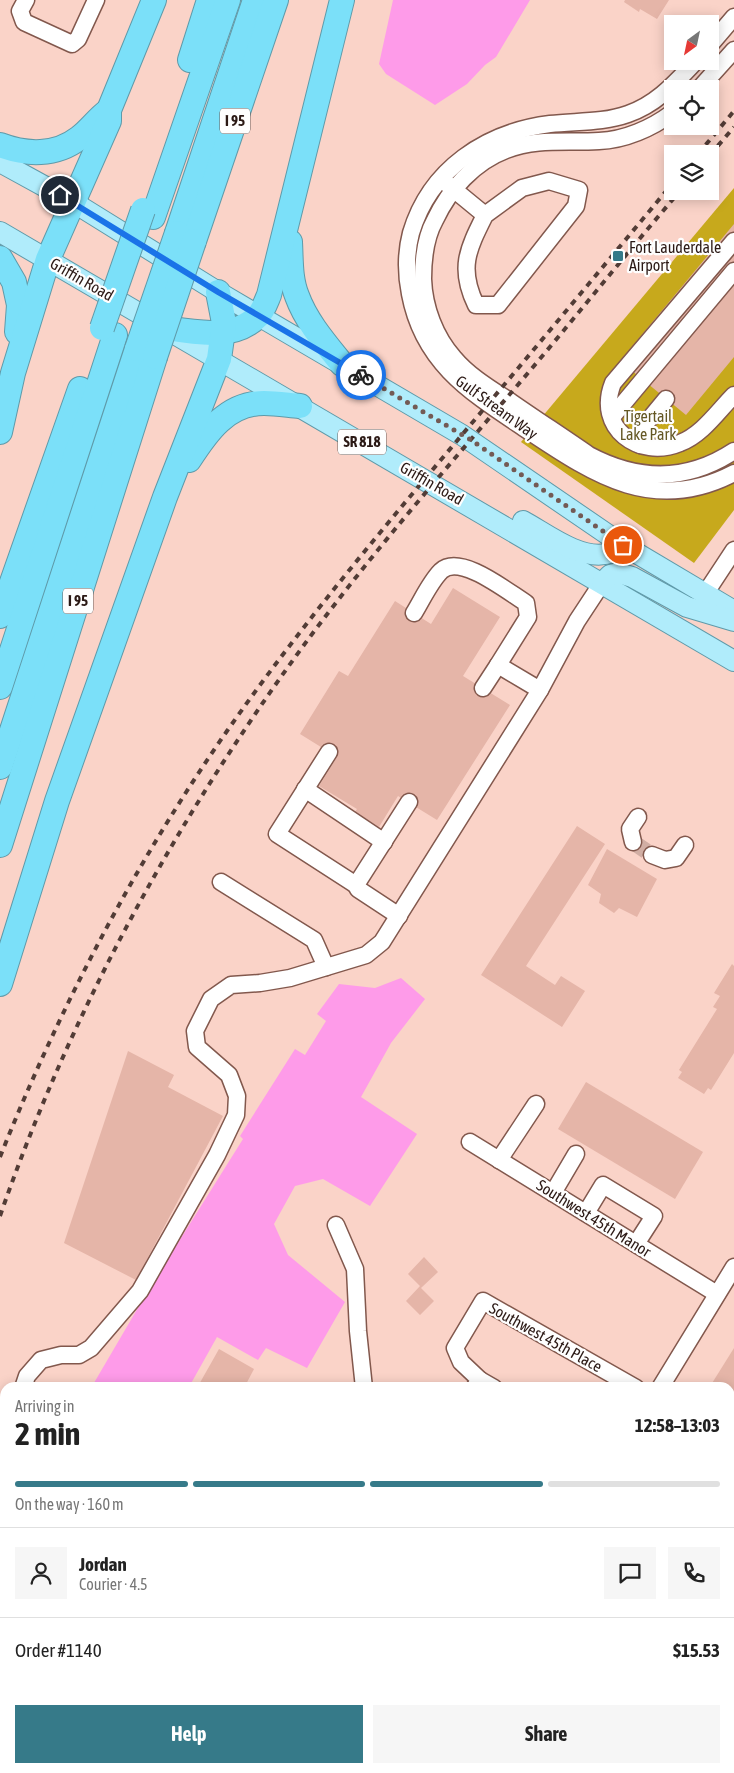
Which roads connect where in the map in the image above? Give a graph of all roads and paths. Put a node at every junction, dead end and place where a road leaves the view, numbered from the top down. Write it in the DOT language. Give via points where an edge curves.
graph roads {
  1 [pos="26,0"];
  2 [pos="154,0"];
  3 [pos="209,0"];
  4 [pos="228,0"];
  5 [pos="255,0"];
  6 [pos="276,0"];
  7 [pos="342,0"];
  8 [pos="90,2"];
  9 [pos="734,18"];
  10 [pos="719,35"];
  11 [pos="734,50"];
  12 [pos="688,70"];
  13 [pos="707,80"];
  14 [pos="109,110"];
  15 [pos="664,118"];
  16 [pos="0,145"];
  17 [pos="0,162"];
  18 [pos="440,178"];
  19 [pos="453,189"];
  20 [pos="73,202"];
  21 [pos="148,214"];
  22 [pos="485,215"];
  23 [pos="288,220"];
  24 [pos="0,232"];
  25 [pos="185,237"];
  26 [pos="734,241"];
  27 [pos="0,258"];
  28 [pos="48,259"];
  29 [pos="734,271"];
  30 [pos="218,292"];
  31 [pos="260,315"];
  32 [pos="167,328"];
  33 [pos="108,332"];
  34 [pos="224,333"];
  35 [pos="20,351"];
  36 [pos="146,353"];
  37 [pos="219,359"];
  38 [pos="342,364"];
  39 [pos="734,395"];
  40 [pos="666,399"];
  41 [pos="300,406"];
  42 [pos="612,417"];
  43 [pos="0,432"];
  44 [pos="640,445"];
  45 [pos="734,451"];
  46 [pos="734,473"];
  47 [pos="165,497"];
  48 [pos="490,517"];
  49 [pos="623,545"];
  50 [pos="733,554"];
  51 [pos="602,583"];
  52 [pos="705,594"];
  53 [pos="734,611"];
  54 [pos="414,613"];
  55 [pos="0,616"];
  56 [pos="734,621"];
  57 [pos="734,661"];
  58 [pos="498,665"];
  59 [pos="0,687"];
  60 [pos="483,688"];
  61 [pos="540,690"];
  62 [pos="329,752"];
  63 [pos="0,767"];
  64 [pos="305,790"];
  65 [pos="409,802"];
  66 [pos="638,817"];
  67 [pos="384,842"];
  68 [pos="633,842"];
  69 [pos="0,845"];
  70 [pos="685,846"];
  71 [pos="652,855"];
  72 [pos="221,882"];
  73 [pos="356,885"];
  74 [pos="399,916"];
  75 [pos="326,967"];
  76 [pos="0,984"];
  77 [pos="536,1104"];
  78 [pos="470,1142"];
  79 [pos="576,1154"];
  80 [pos="499,1160"];
  81 [pos="553,1193"];
  82 [pos="586,1213"];
  83 [pos="336,1225"];
  84 [pos="636,1244"];
  85 [pos="734,1267"];
  86 [pos="717,1294"];
  87 [pos="25,1382"];
  88 [pos="363,1382"];
  89 [pos="480,1382"];
  90 [pos="625,1382"];
  91 [pos="664,1382"];
  1 -- 8 [label="street" via="20,11 24,22 72,44 78,39"];
  2 -- 14 [label="highway"];
  3 -- 21 [label="highway"];
  4 -- 21 [label="highway"];
  5 -- 25 [label="highway"];
  6 -- 25 [label="highway, I 95"];
  7 -- 23 [label="highway"];
  9 -- 10 [label="street"];
  11 -- 13 [label="street"];
  12 -- 18 [label="street, Gulf Stream Way" via="652,103 628,114 608,120 516,130 488,141 461,158"];
  14 -- 16 [label="highway" via="79,138 63,147 34,153"];
  14 -- 20 [label="highway" via="109,121"];
  15 -- 19 [label="street, Gulf Stream Way" via="645,130 602,141 549,140 504,150 476,167"];
  17 -- 20 [label="main road"];
  18 -- 19 [label="street"];
  18 -- 46 [label="street, Gulf Stream Way" via="411,233 408,286 416,322 430,349 453,376 497,410 582,466 615,482 675,491 707,484"];
  19 -- 22 [label="street"];
  19 -- 45 [label="street, Gulf Stream Way" via="440,208 427,238 423,292 444,345 468,372 589,455 625,470 645,474 682,473 702,468"];
  20 -- 28 [label="highway"];
  20 -- 30 [label="main road"];
  21 -- 33 [label="highway, bridge"];
  22 -- 22 [label="street" via="522,188 549,181 579,190 576,206 498,305 476,305 467,285 468,248"];
  23 -- 31 [label="highway" via="269,295"];
  23 -- 38 [label="highway" via="291,274 296,295 318,334"];
  24 -- 28 [label="main road, Griffin Road / SR 818"];
  25 -- 36 [label="highway, I 95, bridge"];
  26 -- 42 [label="street" via="613,383 608,406"];
  27 -- 35 [label="highway" via="14,282 19,305 16,330"];
  28 -- 32 [label="main road, Griffin Road / SR 818"];
  28 -- 35 [label="highway"];
  29 -- 42 [label="street"];
  30 -- 31 [label="main road"];
  30 -- 34 [label="highway" via="224,313"];
  31 -- 34 [label="highway" via="246,325"];
  31 -- 38 [label="main road"];
  32 -- 34 [label="highway" via="202,334"];
  32 -- 37 [label="main road, Griffin Road / SR 818"];
  33 -- 55 [label="highway"];
  33 -- 59 [label="highway"];
  34 -- 37 [label="highway"];
  35 -- 43 [label="highway"];
  36 -- 63 [label="highway"];
  36 -- 69 [label="highway, I 95"];
  37 -- 41 [label="main road, Griffin Road / SR 818"];
  37 -- 47 [label="highway"];
  38 -- 49 [label="main road" via="471,440"];
  39 -- 44 [label="street" via="682,443 652,448"];
  40 -- 44 [label="street" via="642,428"];
  41 -- 47 [label="highway" via="263,403 240,407 220,419 204,436"];
  41 -- 48 [label="main road, Griffin Road / SR 818"];
  42 -- 44 [label="street" via="620,433"];
  47 -- 76 [label="highway" via="57,800"];
  48 -- 49 [label="main road" via="518,518 568,546 593,555 608,554"];
  48 -- 51 [label="main road, Griffin Road / SR 818"];
  49 -- 52 [label="main road"];
  50 -- 52 [label="street"];
  51 -- 56 [label="main road" via="610,575 632,576 687,607"];
  51 -- 57 [label="main road, Griffin Road / SR 818"];
  51 -- 61 [label="street" via="577,621"];
  52 -- 53 [label="main road"];
  54 -- 58 [label="street" via="442,570 454,565 466,567 526,603 528,617"];
  58 -- 60 [label="street"];
  58 -- 61 [label="street"];
  61 -- 74 [label="street"];
  62 -- 64 [label="street"];
  64 -- 67 [label="street"];
  64 -- 73 [label="street" via="277,834"];
  65 -- 67 [label="street"];
  66 -- 68 [label="street" via="630,830"];
  67 -- 73 [label="street"];
  70 -- 71 [label="street" via="676,858 665,860"];
  72 -- 75 [label="street" via="314,940"];
  73 -- 74 [label="street"];
  74 -- 75 [label="street" via="382,942 366,955"];
  75 -- 87 [label="street" via="260,984 231,985 211,999 195,1031 197,1047 229,1075 237,1096 236,1115 217,1155 140,1292 91,1348 79,1355 41,1360"];
  77 -- 80 [label="street"];
  78 -- 80 [label="street, Southwest 45th Manor"];
  79 -- 81 [label="street"];
  80 -- 81 [label="street, Southwest 45th Manor"];
  81 -- 82 [label="street, Southwest 45th Manor"];
  82 -- 84 [label="street, Southwest 45th Manor"];
  82 -- 84 [label="street" via="603,1185 654,1216"];
  83 -- 88 [label="street" via="354,1269"];
  84 -- 86 [label="street, Southwest 45th Manor"];
  85 -- 86 [label="street"];
  86 -- 91 [label="street"];
  89 -- 90 [label="street, Southwest 45th Place" via="461,1362 455,1348 483,1301"];
}
